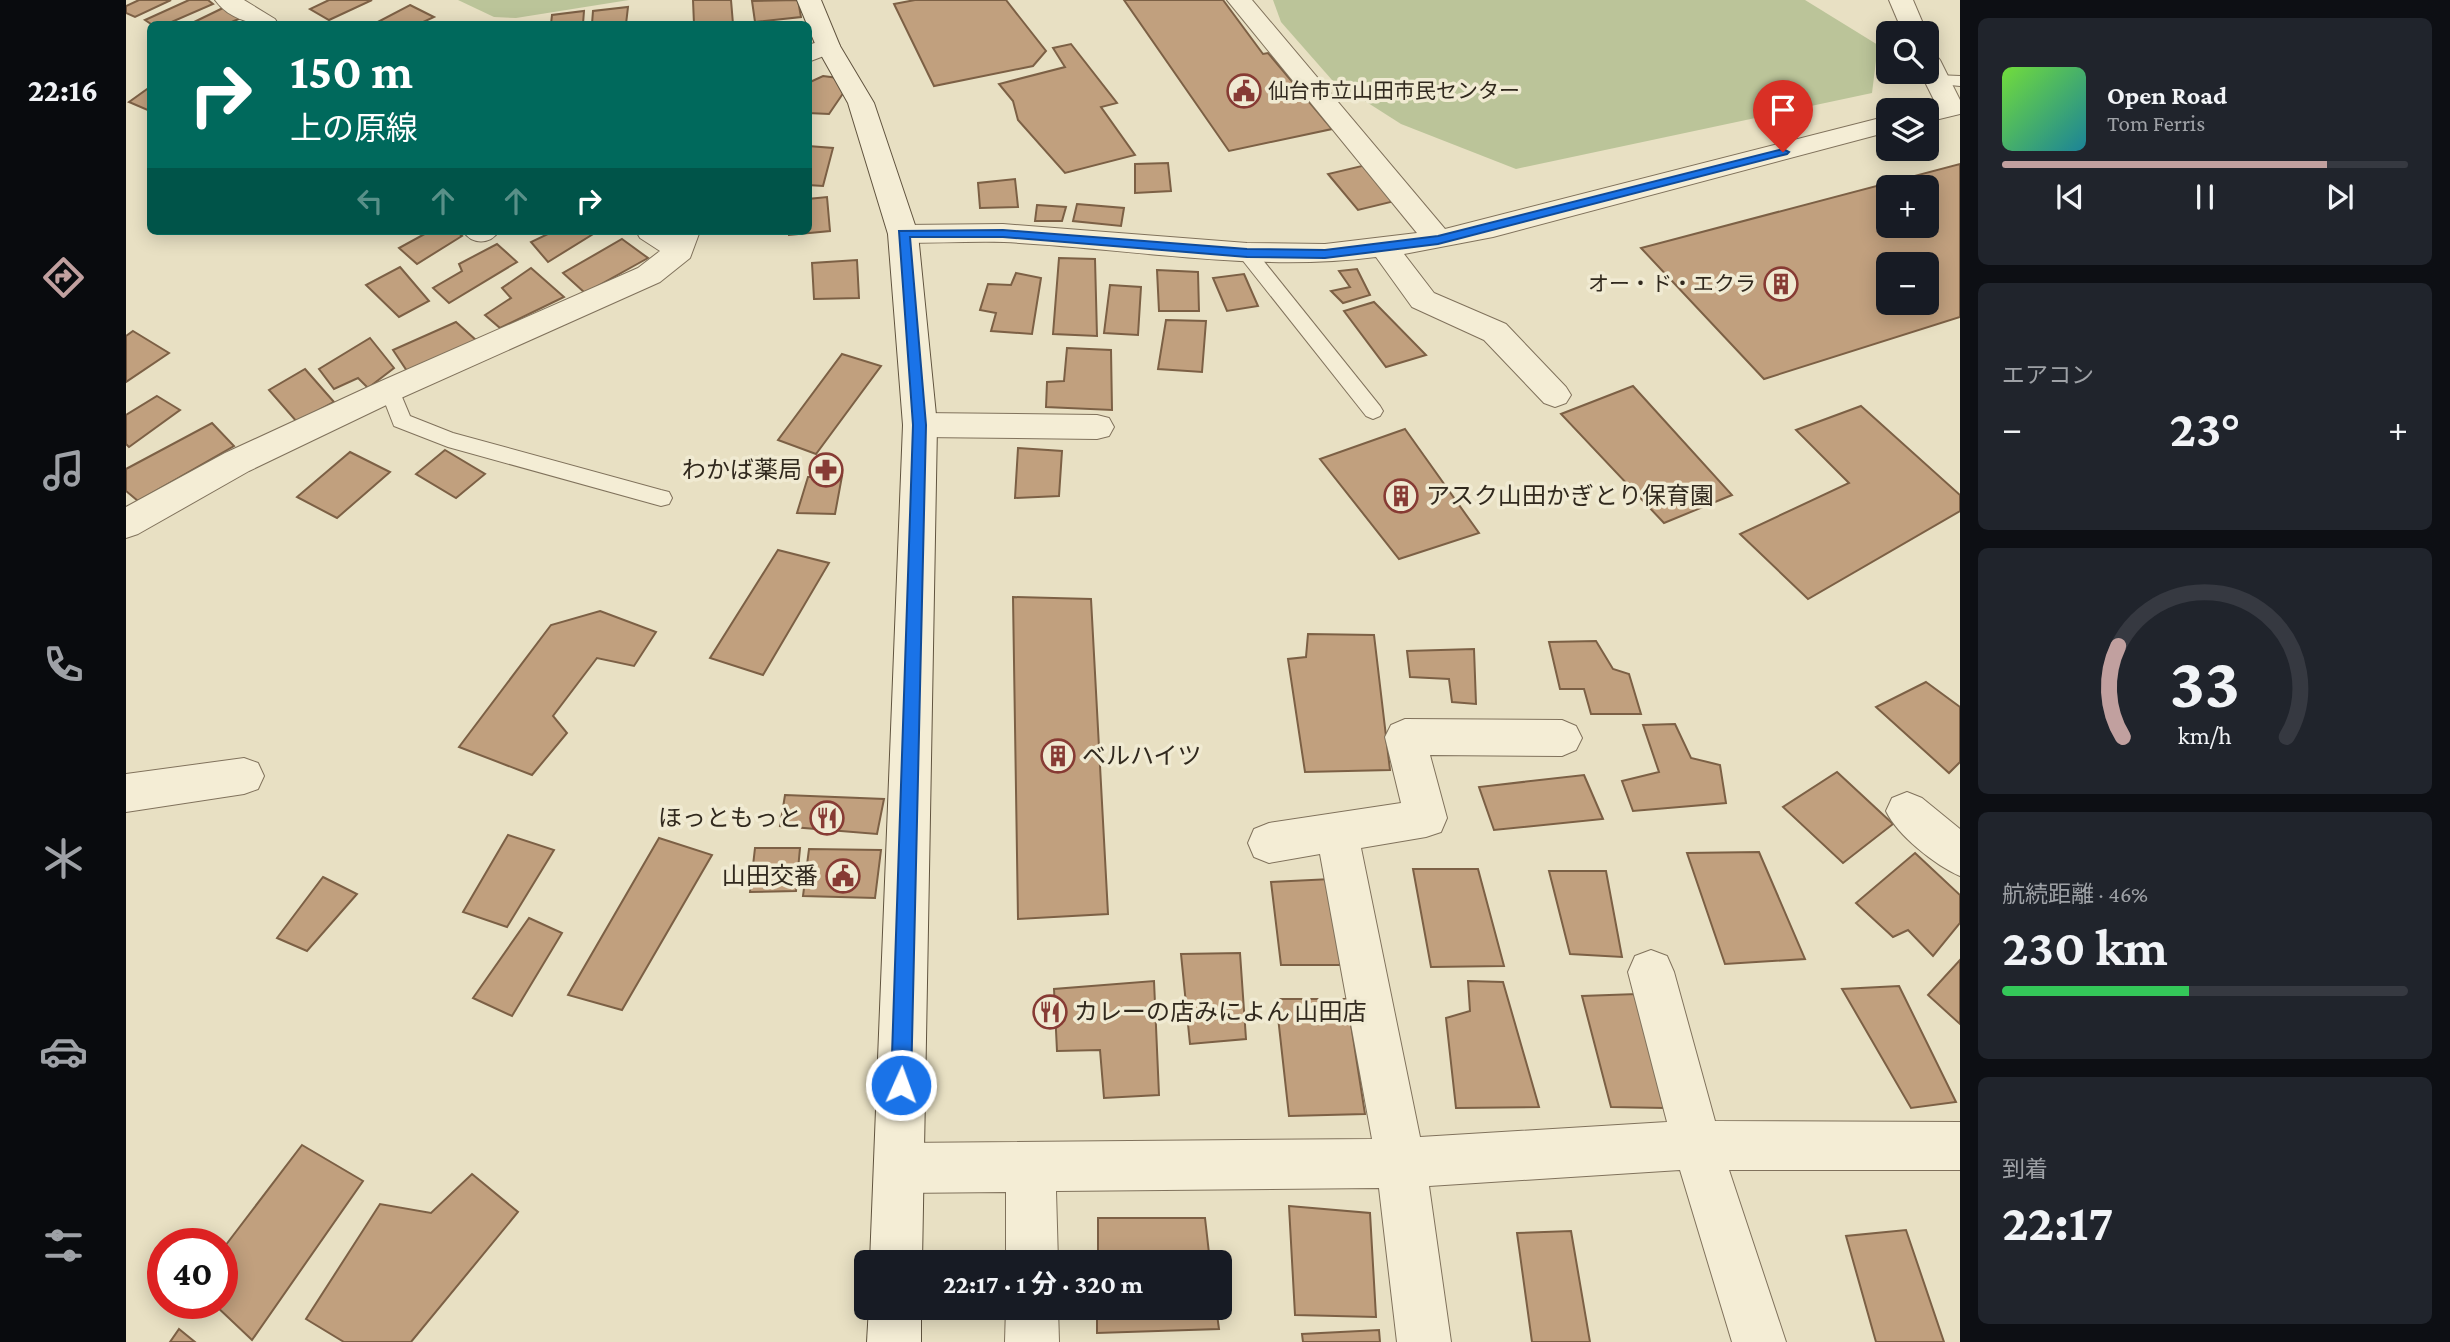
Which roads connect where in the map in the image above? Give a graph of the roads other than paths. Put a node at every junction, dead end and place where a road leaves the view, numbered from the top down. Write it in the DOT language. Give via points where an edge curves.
graph roads {
  1 [pos="227,0"];
  2 [pos="1239,0"];
  3 [pos="1901,0"];
  4 [pos="261,21"];
  5 [pos="1910,21"];
  6 [pos="814,30"];
  7 [pos="1941,74"];
  8 [pos="1946,113"];
  9 [pos="1876,127"];
  10 [pos="903,234"];
  11 [pos="663,235"];
  12 [pos="1438,240"];
  13 [pos="683,241"];
  14 [pos="1384,247"];
  15 [pos="1247,253"];
  16 [pos="390,390"];
  17 [pos="1555,395"];
  18 [pos="1373,411"];
  19 [pos="920,425"];
  20 [pos="1097,427"];
  21 [pos="661,498"];
  22 [pos="126,524"];
  23 [pos="1562,738"];
  24 [pos="244,776"];
  25 [pos="126,793"];
  26 [pos="1907,811"];
  27 [pos="1336,832"];
  28 [pos="1269,842"];
  29 [pos="1960,856"];
  30 [pos="1651,972"];
  31 [pos="1697,1145"];
  32 [pos="1960,1146"];
  33 [pos="1401,1163"];
  34 [pos="1031,1165"];
  35 [pos="898,1168"];
  36 [pos="896,1250"];
  37 [pos="1032,1250"];
  38 [pos="894,1320"];
  39 [pos="1032,1320"];
  40 [pos="894,1342"];
  41 [pos="1032,1342"];
  42 [pos="1424,1342"];
  43 [pos="1759,1342"];
  1 -- 4 [label="street"];
  2 -- 12 [label="street"];
  3 -- 5 [label="street"];
  6 -- 10 [label="street" via="861,103"];
  7 -- 8 [label="street"];
  9 -- 12 [label="street"];
  10 -- 15 [label="street" via="1003,233"];
  10 -- 19 [label="street"];
  11 -- 13 [label="street"];
  12 -- 14 [label="street"];
  13 -- 16 [label="street" via="649,275"];
  14 -- 15 [label="street" via="1325,254"];
  14 -- 17 [label="street" via="1423,300 1495,332"];
  15 -- 18 [label="lane"];
  16 -- 21 [label="lane" via="401,421 448,439"];
  16 -- 22 [label="street" via="237,462"];
  19 -- 20 [label="street"];
  19 -- 35 [label="street"];
  23 -- 27 [label="street" via="1405,737 1426,818"];
  24 -- 25 [label="street"];
  26 -- 29 [label="street"];
  27 -- 28 [label="street"];
  27 -- 33 [label="street"];
  30 -- 31 [label="street"];
  31 -- 32 [label="street"];
  31 -- 33 [label="street"];
  31 -- 43 [label="street"];
  33 -- 34 [label="street"];
  33 -- 42 [label="street"];
  34 -- 35 [label="street"];
  34 -- 37 [label="street"];
  35 -- 36 [label="street"];
  38 -- 40 [label="street"];
  39 -- 41 [label="street"];
}
